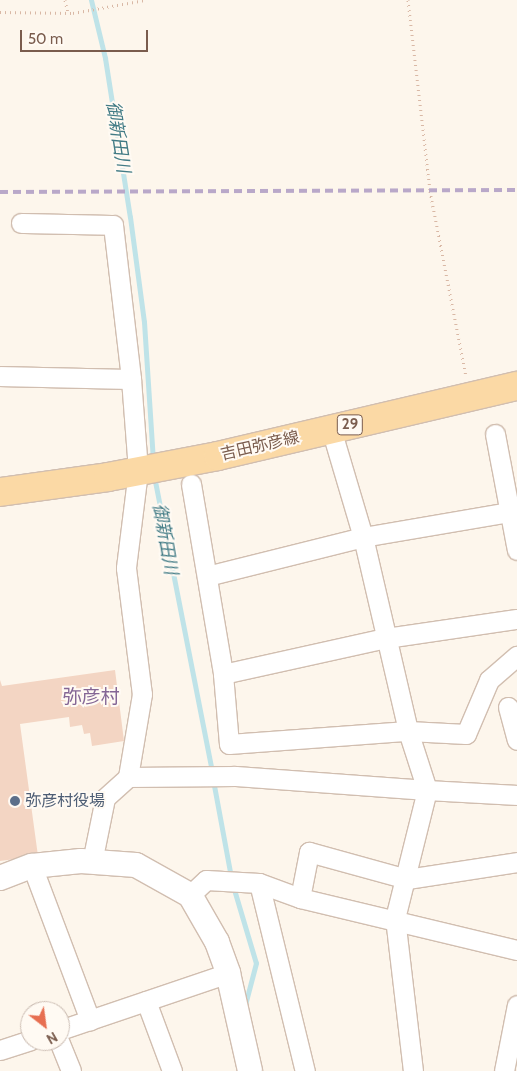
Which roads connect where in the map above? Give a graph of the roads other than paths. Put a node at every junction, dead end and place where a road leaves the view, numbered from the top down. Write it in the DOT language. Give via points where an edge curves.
graph roads {
  1 [pos="21,223"];
  2 [pos="0,376"];
  3 [pos="131,380"];
  4 [pos="517,386"];
  5 [pos="331,429"];
  6 [pos="495,434"];
  7 [pos="143,470"];
  8 [pos="186,474"];
  9 [pos="0,492"];
  10 [pos="510,512"];
  11 [pos="362,537"];
  12 [pos="517,550"];
  13 [pos="207,576"];
  14 [pos="517,619"];
  15 [pos="386,638"];
  16 [pos="517,656"];
  17 [pos="223,674"];
  18 [pos="508,707"];
  19 [pos="408,731"];
  20 [pos="517,740"];
  21 [pos="128,777"];
  22 [pos="426,790"];
  23 [pos="517,795"];
  24 [pos="92,862"];
  25 [pos="517,862"];
  26 [pos="32,866"];
  27 [pos="0,878"];
  28 [pos="407,879"];
  29 [pos="259,883"];
  30 [pos="190,895"];
  31 [pos="300,898"];
  32 [pos="395,918"];
  33 [pos="517,950"];
  34 [pos="228,973"];
  35 [pos="146,1001"];
  36 [pos="517,1005"];
  37 [pos="90,1020"];
  38 [pos="70,1027"];
  39 [pos="20,1042"];
  40 [pos="2,1045"];
  41 [pos="63,1051"];
  42 [pos="71,1071"];
  43 [pos="172,1071"];
  44 [pos="250,1071"];
  45 [pos="305,1071"];
  46 [pos="413,1071"];
  47 [pos="504,1071"];
  1 -- 3 [label="street" via="113,224"];
  2 -- 3 [label="street"];
  3 -- 7 [label="street"];
  4 -- 5 [label="main road, 吉田弥彦線 / 29"];
  5 -- 8 [label="main road, 吉田弥彦線 / 29"];
  5 -- 11 [label="street"];
  6 -- 10 [label="street"];
  7 -- 8 [label="main road, 吉田弥彦線 / 29"];
  7 -- 9 [label="main road, 吉田弥彦線 / 29"];
  7 -- 21 [label="street" via="126,568 142,694"];
  8 -- 13 [label="street"];
  10 -- 11 [label="street"];
  10 -- 12 [label="street"];
  11 -- 13 [label="street"];
  11 -- 15 [label="street"];
  13 -- 17 [label="street"];
  14 -- 15 [label="street"];
  15 -- 17 [label="street"];
  15 -- 19 [label="street"];
  16 -- 19 [label="street" via="489,680 466,734"];
  17 -- 19 [label="street" via="229,744"];
  18 -- 20 [label="street"];
  19 -- 22 [label="street"];
  21 -- 22 [label="street" via="224,776"];
  21 -- 24 [label="street" via="105,798"];
  22 -- 23 [label="street"];
  22 -- 28 [label="street"];
  24 -- 26 [label="street"];
  24 -- 30 [label="street" via="136,865"];
  25 -- 28 [label="street"];
  26 -- 27 [label="street"];
  26 -- 37 [label="street"];
  28 -- 31 [label="street" via="309,852"];
  28 -- 32 [label="street"];
  29 -- 30 [label="street" via="206,880"];
  29 -- 31 [label="street"];
  29 -- 45 [label="street"];
  30 -- 34 [label="street" via="217,942"];
  31 -- 32 [label="street"];
  32 -- 33 [label="street"];
  32 -- 46 [label="street"];
  34 -- 35 [label="street"];
  34 -- 44 [label="street"];
  35 -- 37 [label="street"];
  35 -- 43 [label="street"];
  36 -- 47 [label="street"];
  37 -- 38 [label="street"];
  39 -- 40 [label="street"];
  41 -- 42 [label="street"];
}
